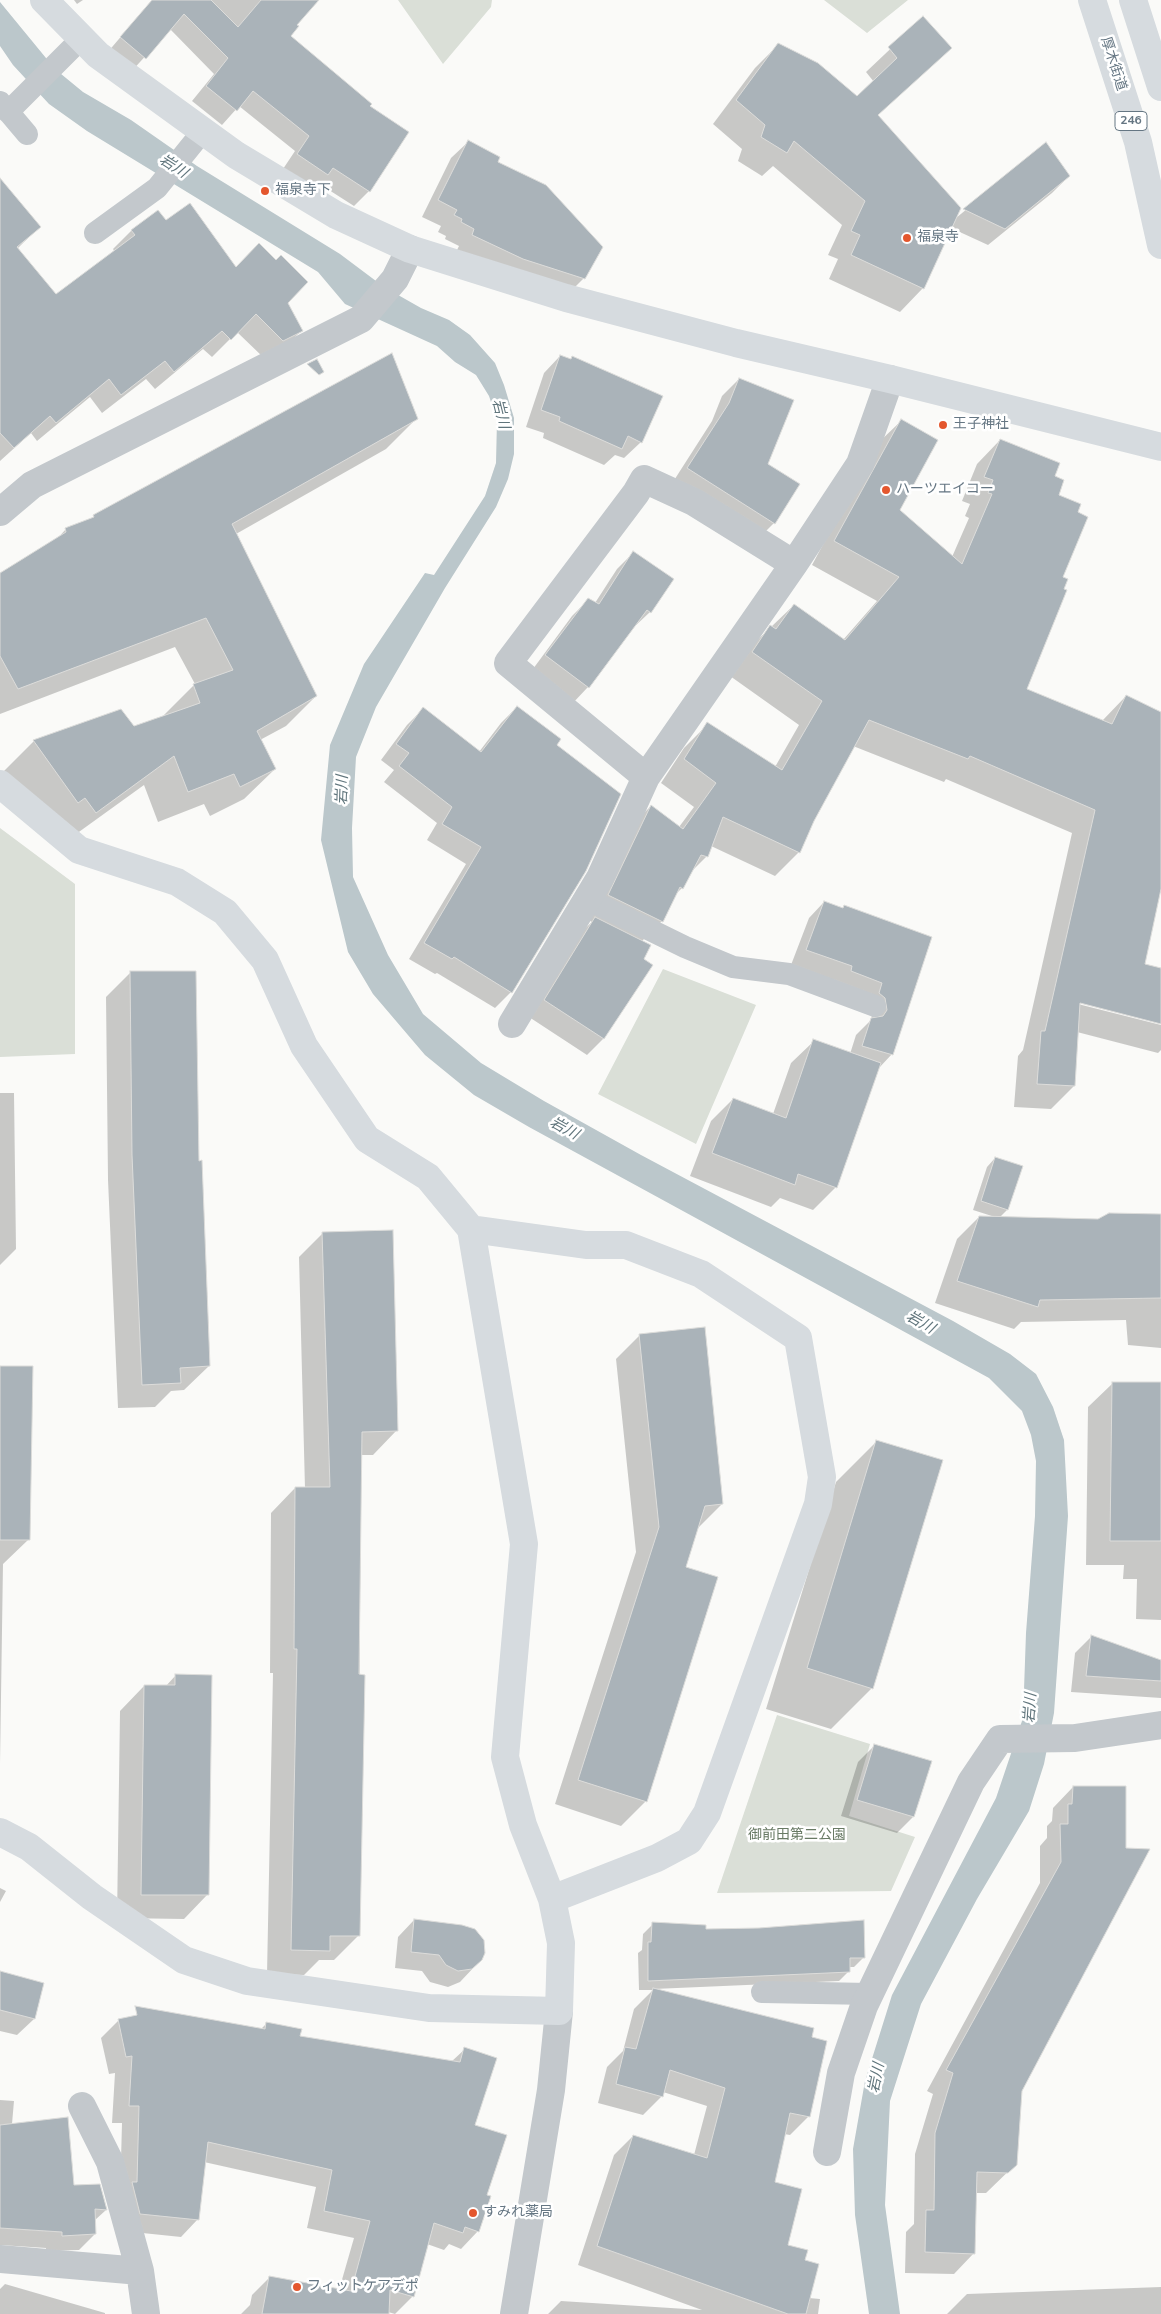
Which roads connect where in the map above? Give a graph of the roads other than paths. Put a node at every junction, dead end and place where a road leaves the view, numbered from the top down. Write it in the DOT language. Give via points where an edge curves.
graph roads {
  1 [pos="44,0"];
  2 [pos="1092,0"];
  3 [pos="1133,0"];
  4 [pos="80,40"];
  5 [pos="1161,87"];
  6 [pos="4,107"];
  7 [pos="203,132"];
  8 [pos="27,134"];
  9 [pos="95,233"];
  10 [pos="1161,245"];
  11 [pos="410,248"];
  12 [pos="890,379"];
  13 [pos="1161,448"];
  14 [pos="0,512"];
  15 [pos="794,564"];
  16 [pos="646,776"];
  17 [pos="0,784"];
  18 [pos="587,899"];
  19 [pos="875,1006"];
  20 [pos="512,1024"];
  21 [pos="472,1229"];
  22 [pos="1161,1725"];
  23 [pos="0,1832"];
  24 [pos="552,1899"];
  25 [pos="762,1992"];
  26 [pos="870,1994"];
  27 [pos="560,2011"];
  28 [pos="82,2106"];
  29 [pos="827,2152"];
  30 [pos="0,2259"];
  31 [pos="140,2271"];
  32 [pos="146,2314"];
  33 [pos="514,2314"];
  1 -- 4 [label="main road"];
  2 -- 10 [label="main road, 厚木街道 / 246" via="1138,142"];
  3 -- 5 [label="main road"];
  4 -- 6 [label="lane"];
  4 -- 7 [label="main road"];
  6 -- 8 [label="lane"];
  7 -- 9 [label="lane" via="157,188"];
  7 -- 11 [label="main road" via="336,215"];
  11 -- 12 [label="main road" via="566,298 736,344"];
  11 -- 14 [label="street" via="394,280 361,319 32,485"];
  12 -- 13 [label="main road"];
  12 -- 15 [label="street" via="860,464"];
  15 -- 16 [label="street"];
  15 -- 16 [label="street" via="694,502 644,479 508,663"];
  16 -- 18 [label="street" via="600,878"];
  17 -- 21 [label="main road" via="79,850 177,882 225,912 265,960 304,1046 367,1139 428,1177"];
  18 -- 19 [label="lane" via="733,967 789,974"];
  18 -- 20 [label="street"];
  21 -- 24 [label="main road" via="524,1544 505,1757 523,1825"];
  21 -- 24 [label="main road" via="586,1245 626,1245 702,1274 798,1338 822,1477 818,1504 707,1813 689,1841 657,1858"];
  22 -- 26 [label="street" via="1068,1739 1000,1739 971,1782"];
  23 -- 27 [label="main road" via="29,1847 92,1897 184,1960 238,1978 429,2008"];
  24 -- 27 [label="main road" via="561,1944"];
  25 -- 26 [label="lane"];
  26 -- 29 [label="street" via="841,2073"];
  27 -- 33 [label="street"];
  28 -- 31 [label="street" via="110,2162"];
  30 -- 31 [label="street"];
  31 -- 32 [label="street"];
}
